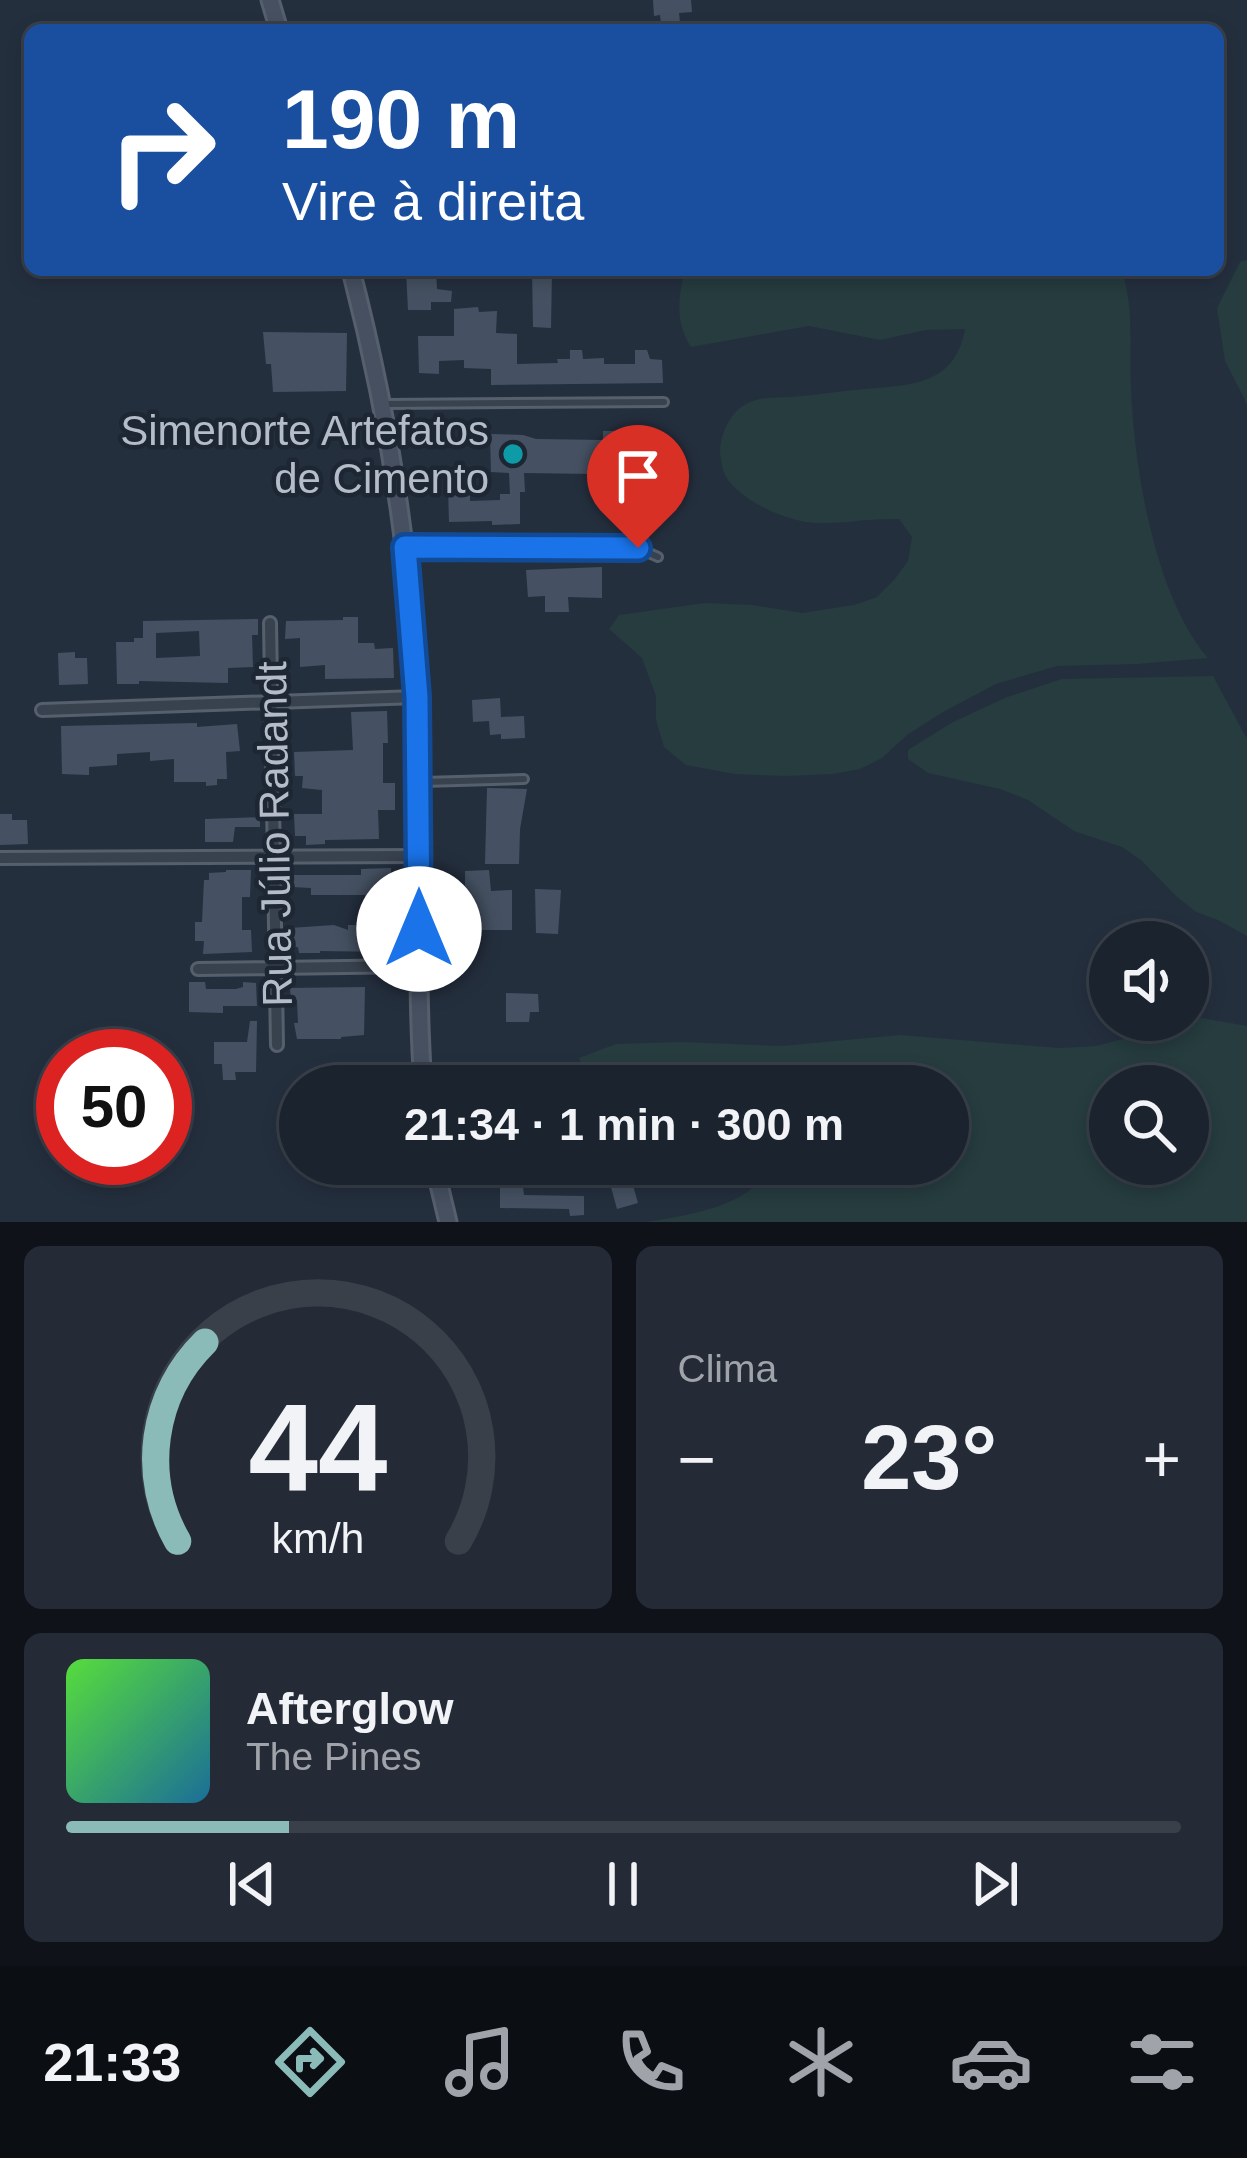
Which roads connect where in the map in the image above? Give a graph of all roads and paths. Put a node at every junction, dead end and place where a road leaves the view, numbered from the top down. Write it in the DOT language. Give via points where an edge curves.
graph roads {
  1 [pos="352,276"];
  2 [pos="664,402"];
  3 [pos="381,404"];
  4 [pos="405,547"];
  5 [pos="658,557"];
  6 [pos="270,623"];
  7 [pos="417,697"];
  8 [pos="272,700"];
  9 [pos="42,710"];
  10 [pos="524,779"];
  11 [pos="419,782"];
  12 [pos="274,856"];
  13 [pos="420,856"];
  14 [pos="0,858"];
  15 [pos="419,966"];
  16 [pos="276,968"];
  17 [pos="198,969"];
  18 [pos="277,1045"];
  19 [pos="422,1065"];
  20 [pos="439,1185"];
  21 [pos="448,1222"];
  1 -- 3 [label="main road"];
  2 -- 3 [label="lane"];
  3 -- 4 [label="main road"];
  4 -- 5 [label="lane" via="638,548"];
  4 -- 7 [label="main road"];
  6 -- 8 [label="street, Rua Júlio Radandt"];
  7 -- 8 [label="street"];
  7 -- 11 [label="main road"];
  8 -- 9 [label="street"];
  8 -- 12 [label="street, Rua Júlio Radandt"];
  10 -- 11 [label="lane"];
  11 -- 13 [label="main road"];
  12 -- 13 [label="street"];
  12 -- 14 [label="street"];
  12 -- 16 [label="street, Rua Júlio Radandt"];
  13 -- 15 [label="main road"];
  15 -- 16 [label="street"];
  15 -- 19 [label="main road"];
  16 -- 17 [label="street"];
  16 -- 18 [label="street, Rua Júlio Radandt"];
  20 -- 21 [label="main road"];
}
